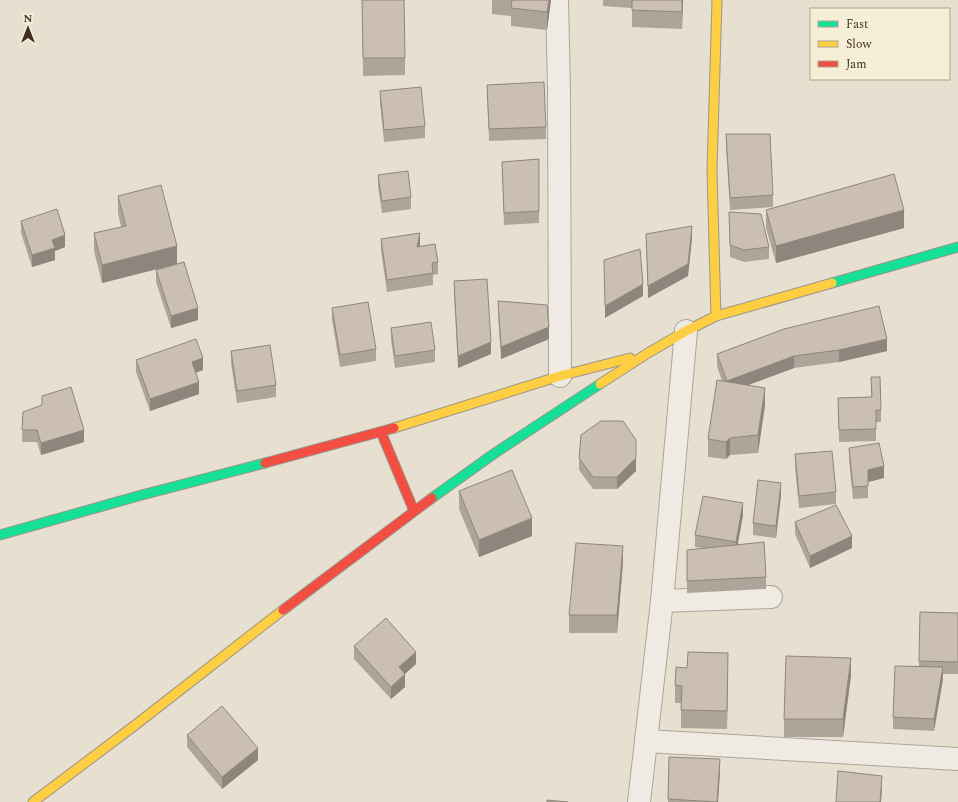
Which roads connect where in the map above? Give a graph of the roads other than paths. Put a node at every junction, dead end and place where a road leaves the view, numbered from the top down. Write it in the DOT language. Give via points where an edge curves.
graph roads {
  1 [pos="557,0"];
  2 [pos="717,0"];
  3 [pos="958,248"];
  4 [pos="716,316"];
  5 [pos="686,331"];
  6 [pos="648,353"];
  7 [pos="560,376"];
  8 [pos="381,432"];
  9 [pos="414,511"];
  10 [pos="0,535"];
  11 [pos="770,597"];
  12 [pos="662,601"];
  13 [pos="646,741"];
  14 [pos="958,759"];
  15 [pos="33,802"];
  16 [pos="639,802"];
  1 -- 7 [label="street"];
  2 -- 4 [label="main road" via="712,170"];
  3 -- 4 [label="main road"];
  4 -- 5 [label="main road"];
  5 -- 6 [label="main road"];
  5 -- 12 [label="street"];
  6 -- 7 [label="main road"];
  6 -- 9 [label="main road" via="496,453"];
  7 -- 8 [label="main road"];
  8 -- 9 [label="main road"];
  8 -- 10 [label="main road"];
  9 -- 15 [label="main road"];
  11 -- 12 [label="street"];
  12 -- 13 [label="street"];
  13 -- 14 [label="street"];
  13 -- 16 [label="street"];
}
